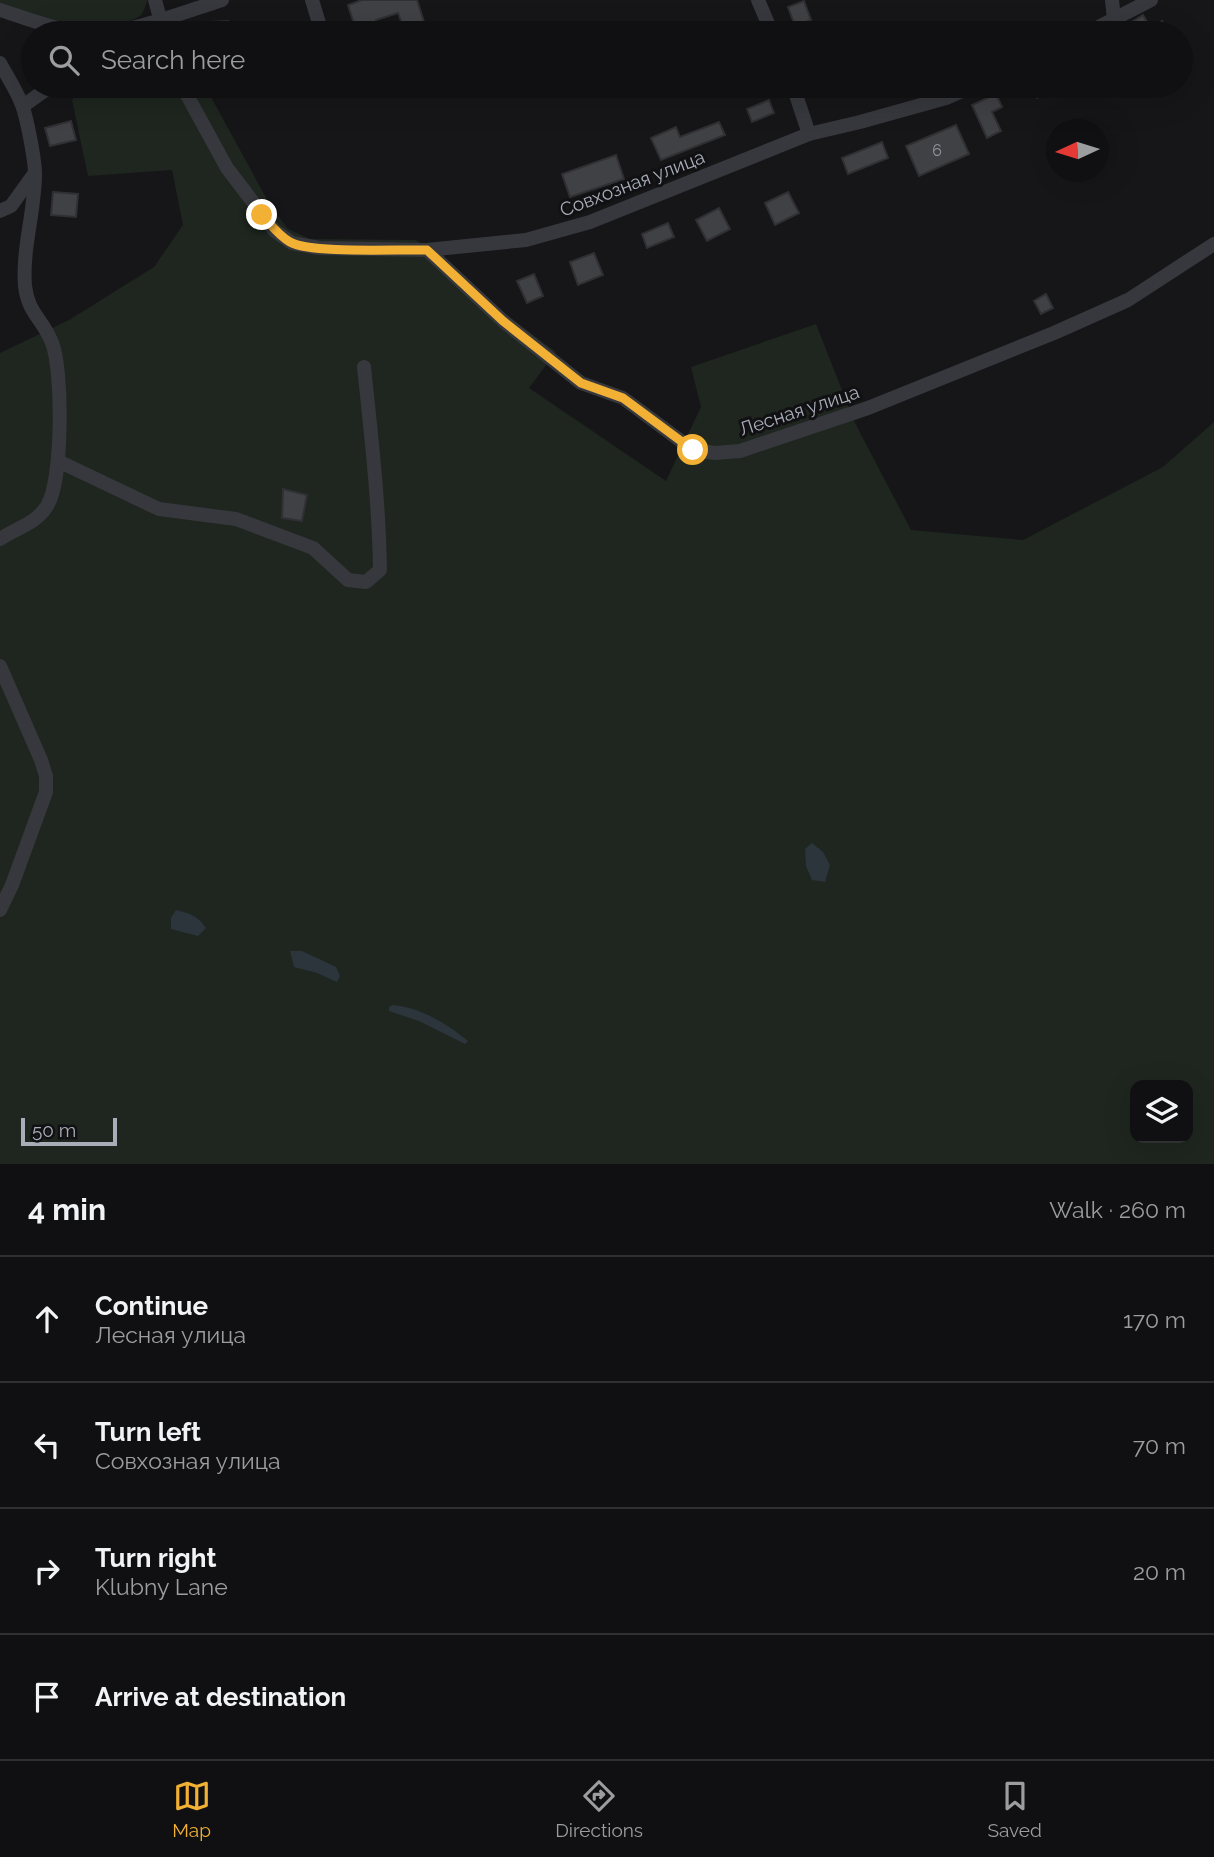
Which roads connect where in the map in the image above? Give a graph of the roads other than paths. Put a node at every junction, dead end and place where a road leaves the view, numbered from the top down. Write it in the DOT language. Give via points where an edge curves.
graph roads {
  1 [pos="155,0"];
  2 [pos="222,0"];
  3 [pos="312,0"];
  4 [pos="758,0"];
  5 [pos="1112,0"];
  6 [pos="1151,0"];
  7 [pos="0,10"];
  8 [pos="1114,19"];
  9 [pos="40,21"];
  10 [pos="161,21"];
  11 [pos="174,21"];
  12 [pos="319,21"];
  13 [pos="767,21"];
  14 [pos="1110,21"];
  15 [pos="0,62"];
  16 [pos="34,98"];
  17 [pos="189,98"];
  18 [pos="797,98"];
  19 [pos="947,98"];
  20 [pos="23,106"];
  21 [pos="809,134"];
  22 [pos="35,173"];
  23 [pos="0,211"];
  24 [pos="1214,244"];
  25 [pos="427,250"];
  26 [pos="364,367"];
  27 [pos="58,461"];
  28 [pos="0,539"];
  29 [pos="0,666"];
  30 [pos="0,910"];
  1 -- 10 [label="street"];
  2 -- 11 [label="street"];
  3 -- 12 [label="street"];
  4 -- 13 [label="street"];
  5 -- 8 [label="street"];
  6 -- 8 [label="street"];
  7 -- 9 [label="street"];
  8 -- 14 [label="street"];
  15 -- 20 [label="street"];
  16 -- 20 [label="street"];
  17 -- 25 [label="street, Совхозная улица" via="227,168 275,231 292,243 319,248"];
  18 -- 21 [label="street"];
  19 -- 21 [label="street, Совхозная улица"];
  20 -- 22 [label="street"];
  21 -- 25 [label="street, Совхозная улица" via="590,222 526,240"];
  22 -- 23 [label="street" via="11,206"];
  22 -- 27 [label="street" via="25,287 29,307 52,342 60,372"];
  24 -- 25 [label="street, Лесная улица" via="1128,300 1054,333 868,408 740,451 715,453 693,450 623,398 581,383 503,321"];
  26 -- 27 [label="street" via="380,549 380,570 366,582 348,580 313,548 236,519 159,509"];
  27 -- 28 [label="street" via="54,492 37,520"];
  29 -- 30 [label="street" via="41,760 46,792"];
}
